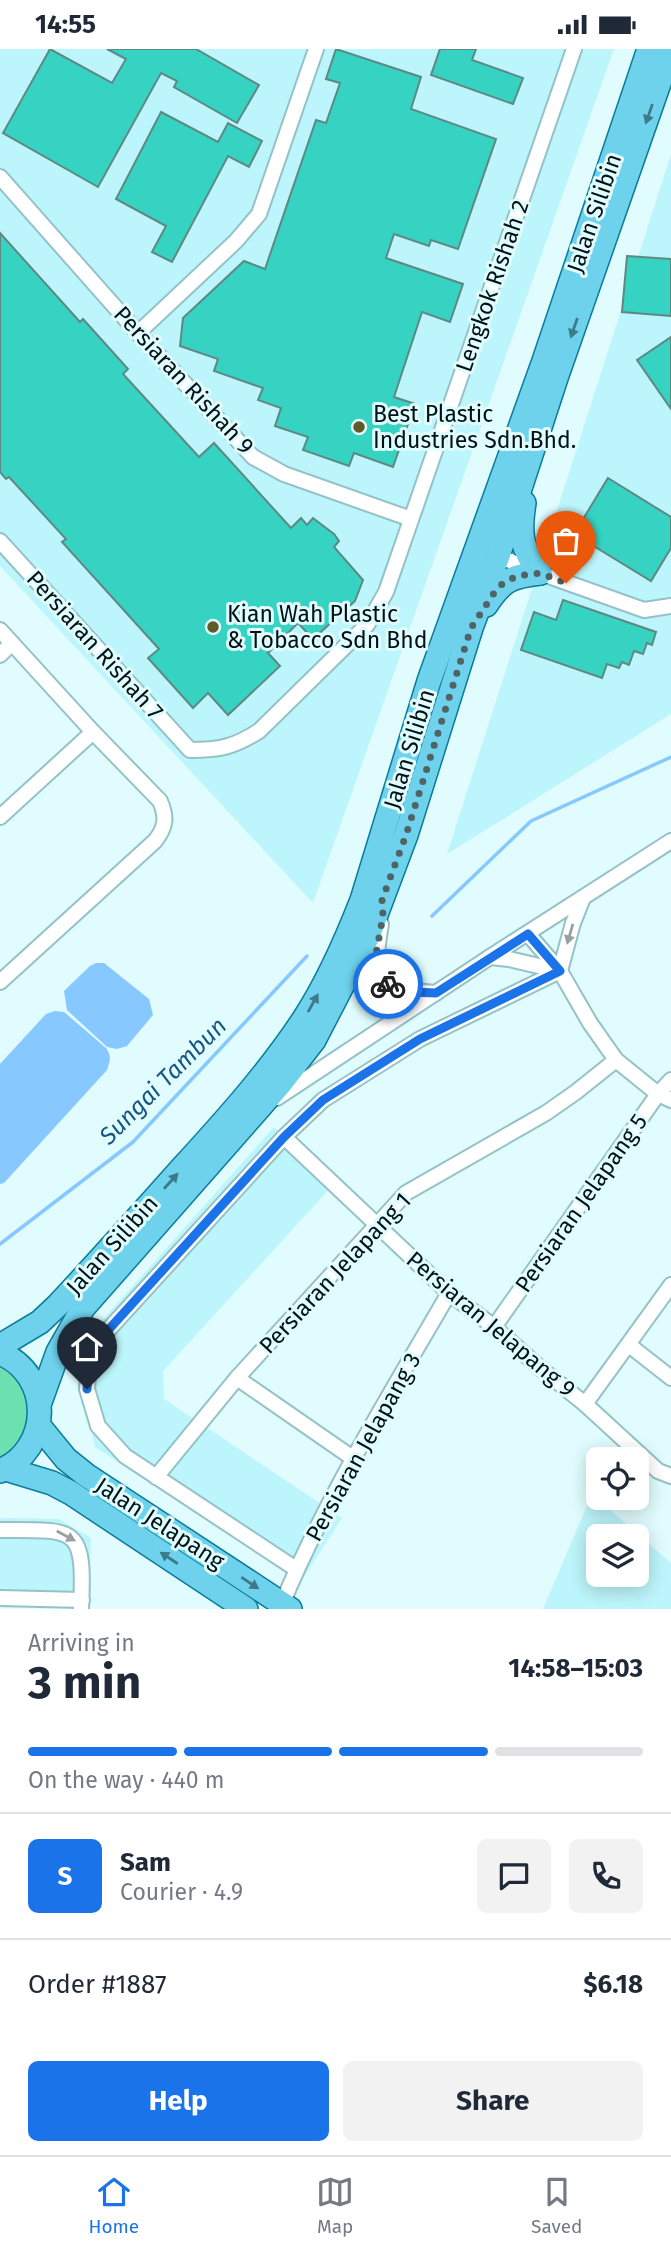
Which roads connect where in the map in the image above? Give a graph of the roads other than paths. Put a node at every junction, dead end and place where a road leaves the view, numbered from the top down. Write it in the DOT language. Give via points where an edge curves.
graph roads {
  1 [pos="316,49"];
  2 [pos="574,49"];
  3 [pos="649,49"];
  4 [pos="671,49"];
  5 [pos="0,177"];
  6 [pos="138,333"];
  7 [pos="527,436"];
  8 [pos="411,519"];
  9 [pos="0,541"];
  10 [pos="498,556"];
  11 [pos="540,573"];
  12 [pos="671,606"];
  13 [pos="471,628"];
  14 [pos="0,630"];
  15 [pos="12,643"];
  16 [pos="0,655"];
  17 [pos="429,681"];
  18 [pos="93,732"];
  19 [pos="190,750"];
  20 [pos="0,817"];
  21 [pos="671,841"];
  22 [pos="583,898"];
  23 [pos="382,900"];
  24 [pos="528,934"];
  25 [pos="490,957"];
  26 [pos="560,971"];
  27 [pos="0,982"];
  28 [pos="436,993"];
  29 [pos="616,1060"];
  30 [pos="671,1080"];
  31 [pos="664,1097"];
  32 [pos="254,1116"];
  33 [pos="284,1137"];
  34 [pos="377,1224"];
  35 [pos="671,1285"];
  36 [pos="449,1293"];
  37 [pos="494,1327"];
  38 [pos="629,1345"];
  39 [pos="0,1346"];
  40 [pos="0,1353"];
  41 [pos="237,1378"];
  42 [pos="671,1378"];
  43 [pos="40,1402"];
  44 [pos="585,1404"];
  45 [pos="39,1426"];
  46 [pos="354,1459"];
  47 [pos="3,1470"];
  48 [pos="671,1476"];
  49 [pos="156,1477"];
  50 [pos="0,1530"];
  51 [pos="296,1569"];
  52 [pos="0,1598"];
  53 [pos="81,1604"];
  54 [pos="286,1606"];
  55 [pos="246,1609"];
  1 -- 6 [label="street" via="258,214 236,241"];
  2 -- 8 [label="street, Lengkok Rishah 2"];
  3 -- 7 [label="main road, Jalan Silibin"];
  4 -- 7 [label="main road, Jalan Silibin, one-way"];
  5 -- 6 [label="street, Persiaran Rishah 9"];
  6 -- 8 [label="street, Persiaran Rishah 9" via="253,457 284,474"];
  7 -- 10 [label="main road, Jalan Silibin"];
  7 -- 11 [label="main road" via="521,528 527,556"];
  7 -- 17 [label="main road, Jalan Silibin"];
  8 -- 19 [label="street, Lengkok Rishah 2" via="386,592 367,625 259,731 238,744"];
  9 -- 19 [label="street, Persiaran Rishah 7"];
  10 -- 11 [label="street"];
  10 -- 13 [label="main road, Jalan Silibin"];
  10 -- 17 [label="main road" via="487,557 480,565 456,637"];
  11 -- 12 [label="street" via="643,610"];
  11 -- 13 [label="main road" via="503,583"];
  13 -- 23 [label="main road, Jalan Silibin"];
  14 -- 15 [label="street"];
  15 -- 16 [label="street"];
  15 -- 18 [label="street"];
  39 -- 17 [label="main road, Jalan Silibin, one-way" via="40,1322 76,1285 216,1131 305,1018 362,900"];
  18 -- 20 [label="street"];
  18 -- 27 [label="street" via="160,801 165,812 162,832"];
  21 -- 22 [label="street, Jalan Silibin"];
  22 -- 24 [label="street, Jalan Silibin"];
  22 -- 26 [label="street, one-way"];
  23 -- 28 [label="street" via="377,971 397,989"];
  23 -- 32 [label="main road, Jalan Silibin" via="355,965 314,1040"];
  24 -- 25 [label="street, Jalan Silibin"];
  24 -- 26 [label="street"];
  25 -- 26 [label="street"];
  25 -- 28 [label="street, Jalan Silibin"];
  26 -- 29 [label="street"];
  26 -- 33 [label="street" via="420,1039 323,1100"];
  28 -- 32 [label="street, Jalan Silibin"];
  29 -- 31 [label="street"];
  29 -- 34 [label="street, Persiaran Jelapang 1" via="546,1112 406,1193"];
  30 -- 31 [label="street, Persiaran Jelapang 5"];
  31 -- 37 [label="street, Persiaran Jelapang 5"];
  32 -- 43 [label="main road, Jalan Silibin" via="83,1308 58,1352"];
  33 -- 34 [label="street, Persiaran Jelapang 9"];
  33 -- 49 [label="street" via="90,1350 87,1389 98,1426 125,1456"];
  34 -- 36 [label="street, Persiaran Jelapang 9"];
  34 -- 41 [label="street, Persiaran Jelapang 1"];
  35 -- 38 [label="street"];
  36 -- 37 [label="street, Persiaran Jelapang 9"];
  36 -- 46 [label="street, Persiaran Jelapang 3"];
  37 -- 44 [label="street, Persiaran Jelapang 9"];
  38 -- 42 [label="street"];
  38 -- 44 [label="street"];
  40 -- 43 [label="main road" via="28,1374"];
  41 -- 46 [label="street"];
  41 -- 49 [label="street, Persiaran Jelapang 1"];
  43 -- 45 [label="main road"];
  44 -- 48 [label="street, Persiaran Jelapang 9" via="658,1471"];
  45 -- 47 [label="main road" via="27,1451"];
  45 -- 54 [label="main road, Jalan Jelapang, one-way" via="86,1475"];
  46 -- 51 [label="street, Persiaran Jelapang 3"];
  55 -- 47 [label="main road, Jalan Jelapang, one-way" via="71,1493"];
  49 -- 51 [label="street"];
  50 -- 53 [label="street, one-way" via="52,1530 72,1537 80,1553"];
  51 -- 54 [label="street, Persiaran Jelapang 3"];
  52 -- 53 [label="street"];
}
